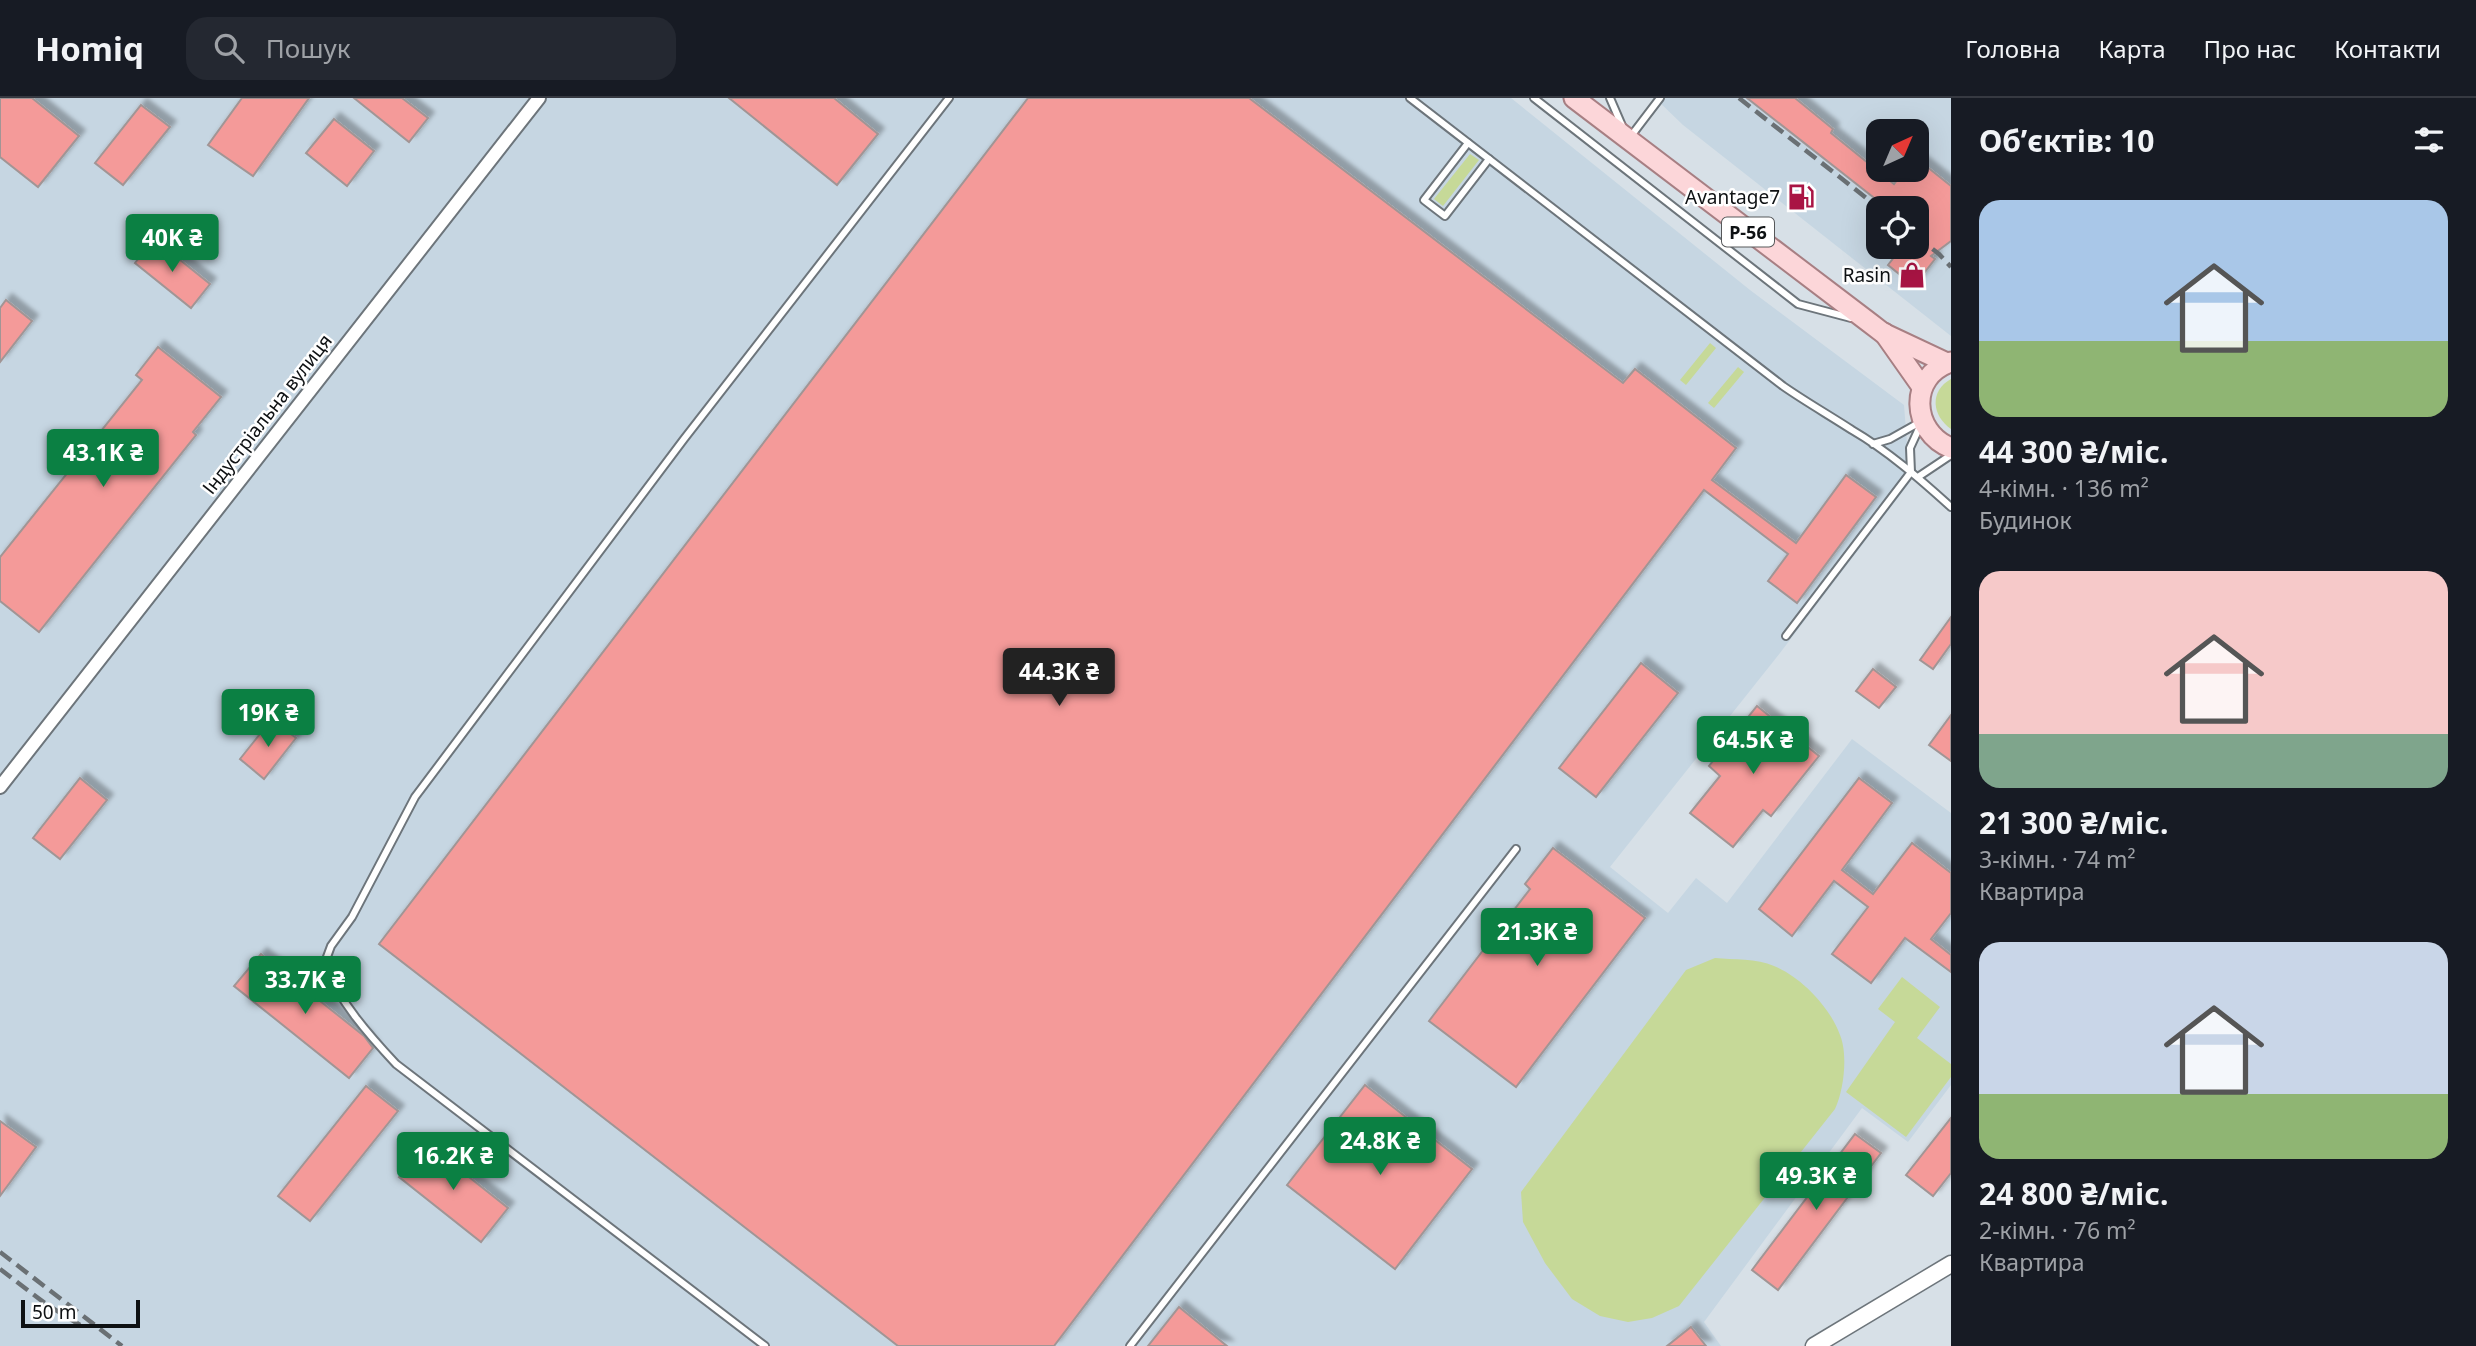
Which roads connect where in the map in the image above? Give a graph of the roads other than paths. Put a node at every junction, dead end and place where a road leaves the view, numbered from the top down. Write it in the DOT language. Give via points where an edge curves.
graph roads {
  1 [pos="539,98"];
  2 [pos="949,98"];
  3 [pos="1410,98"];
  4 [pos="1534,98"];
  5 [pos="1574,98"];
  6 [pos="1611,98"];
  7 [pos="1660,98"];
  8 [pos="1627,140"];
  9 [pos="1468,143"];
  10 [pos="1489,159"];
  11 [pos="1876,328"];
  12 [pos="1949,363"];
  13 [pos="1922,387"];
  14 [pos="1922,421"];
  15 [pos="1873,444"];
  16 [pos="1951,448"];
  17 [pos="1951,455"];
  18 [pos="1912,472"];
  19 [pos="1918,477"];
  20 [pos="1951,507"];
  21 [pos="1786,636"];
  22 [pos="0,787"];
  23 [pos="1516,849"];
  24 [pos="1951,1264"];
  25 [pos="765,1346"];
  26 [pos="1130,1346"];
  27 [pos="1814,1346"];
  1 -- 22 [label="street, Індустріальна вулиця"];
  2 -- 25 [label="lane" via="684,439 415,797 324,965 362,1028 396,1064"];
  3 -- 9 [label="lane"];
  4 -- 11 [label="lane" via="1798,304"];
  5 -- 8 [label="main road, Р-56"];
  6 -- 8 [label="lane"];
  7 -- 8 [label="lane"];
  8 -- 11 [label="main road, Р-56"];
  9 -- 10 [label="lane"];
  9 -- 10 [label="lane" via="1424,200 1445,216"];
  10 -- 15 [label="lane" via="1783,386"];
  11 -- 12 [label="main road, Р-56"];
  11 -- 13 [label="main road, Р-56"];
  12 -- 13 [label="main road, Р-56" via="1933,371"];
  13 -- 14 [label="main road"];
  14 -- 15 [label="lane"];
  14 -- 16 [label="main road" via="1931,435"];
  14 -- 18 [label="lane" via="1910,448"];
  15 -- 18 [label="lane"];
  17 -- 19 [label="lane"];
  18 -- 19 [label="lane"];
  18 -- 21 [label="lane"];
  19 -- 20 [label="lane"];
  23 -- 26 [label="lane"];
  24 -- 27 [label="street"];
}
